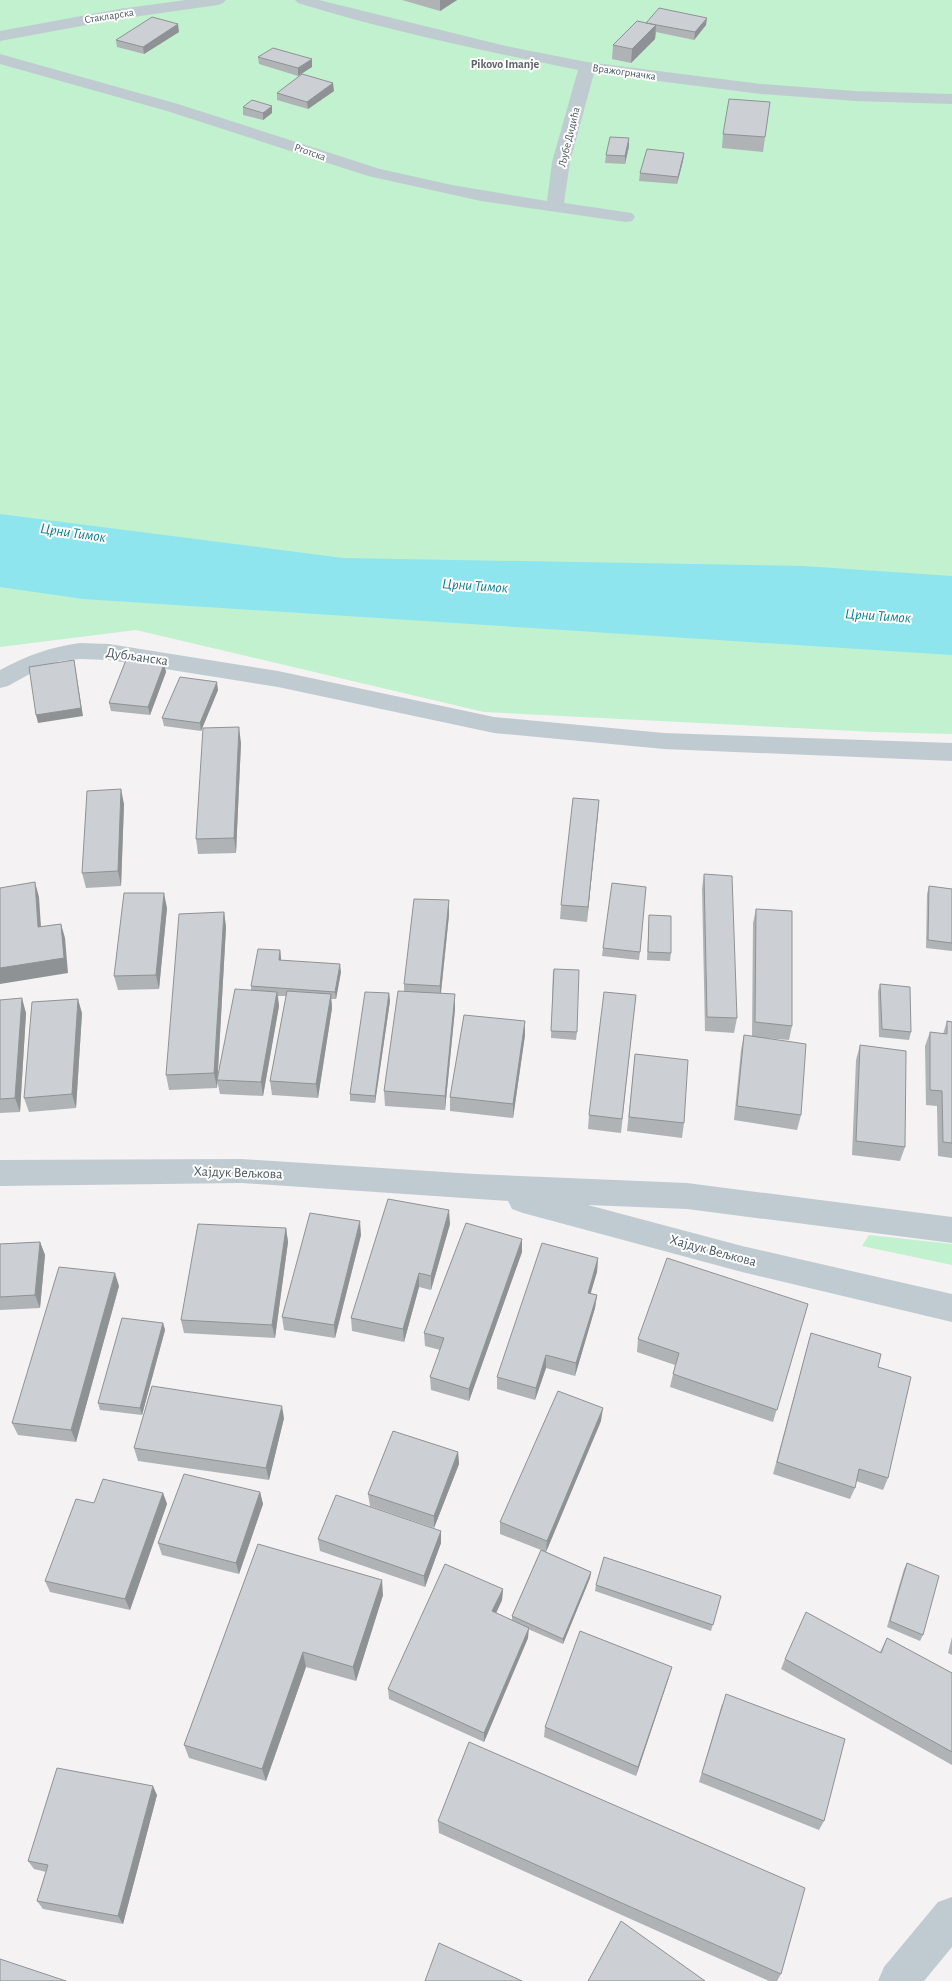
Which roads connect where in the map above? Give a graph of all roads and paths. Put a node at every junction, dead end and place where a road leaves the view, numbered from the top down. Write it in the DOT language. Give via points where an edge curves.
graph roads {
  1 [pos="218,0"];
  2 [pos="303,0"];
  3 [pos="0,36"];
  4 [pos="0,59"];
  5 [pos="587,67"];
  6 [pos="952,99"];
  7 [pos="556,208"];
  8 [pos="626,217"];
  9 [pos="0,680"];
  10 [pos="952,752"];
  11 [pos="0,1173"];
  12 [pos="476,1187"];
  13 [pos="952,1230"];
  14 [pos="952,1308"];
  15 [pos="952,1916"];
  16 [pos="898,1981"];
  1 -- 3 [label="street, Стакларска"];
  2 -- 5 [label="street, Вражогрначка" via="506,51"];
  4 -- 7 [label="street, Рготска" via="228,125 379,174"];
  5 -- 6 [label="street, Вражогрначка" via="761,89"];
  5 -- 7 [label="street, Љубе Дидића" via="561,162"];
  7 -- 8 [label="street, Рготска"];
  9 -- 10 [label="street, Дубљанска" via="36,661 80,651 109,652 278,679 494,725 664,741"];
  11 -- 12 [label="street, Хајдук Вељкова" via="242,1171"];
  12 -- 13 [label="street, Хајдук Вељкова" via="687,1196"];
  12 -- 14 [label="street, Хајдук Вељкова" via="742,1259"];
  15 -- 16 [label="street"];
}
